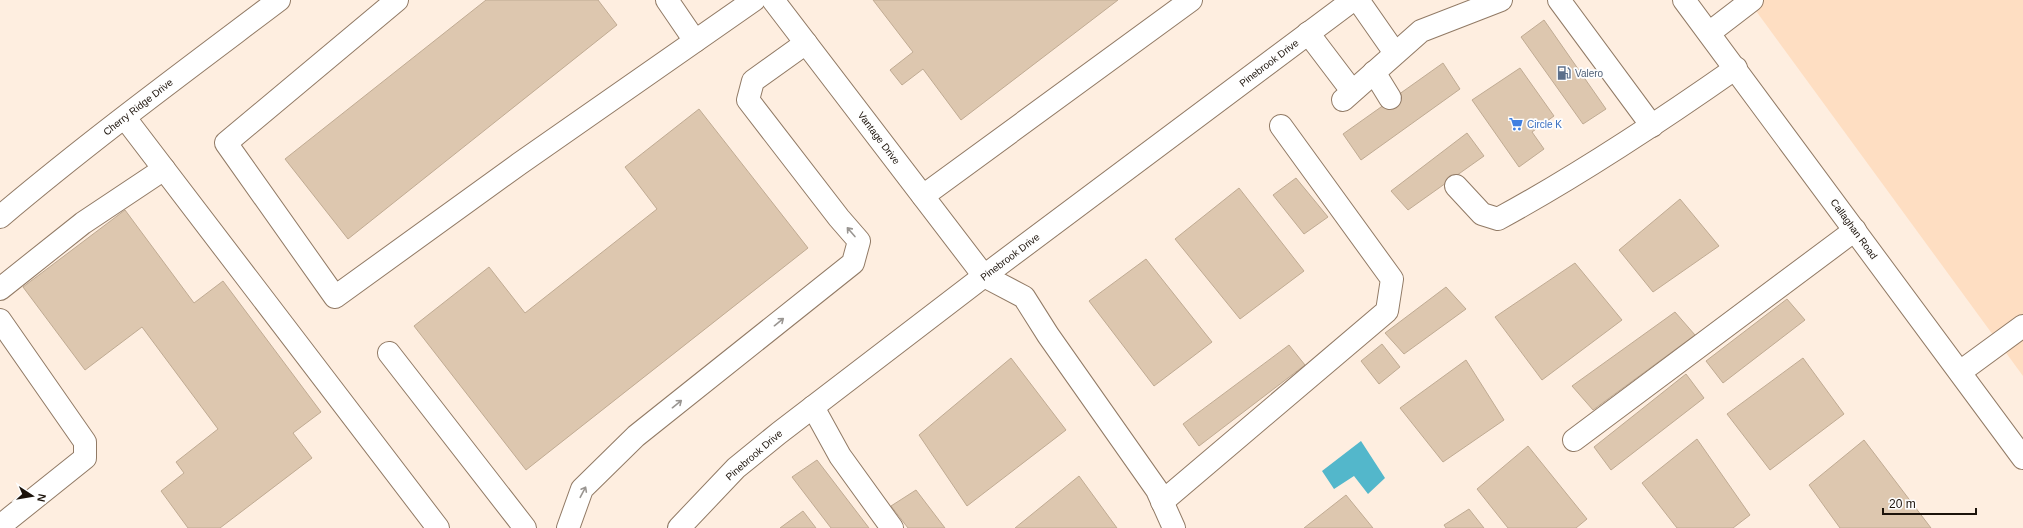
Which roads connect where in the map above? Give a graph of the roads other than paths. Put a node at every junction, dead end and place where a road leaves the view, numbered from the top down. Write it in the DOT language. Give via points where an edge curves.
graph roads {
  1 [pos="279,0"];
  2 [pos="397,0"];
  3 [pos="667,0"];
  4 [pos="754,0"];
  5 [pos="773,0"];
  6 [pos="1191,0"];
  7 [pos="1353,0"];
  8 [pos="1358,0"];
  9 [pos="1501,0"];
  10 [pos="1560,0"];
  11 [pos="1684,0"];
  12 [pos="1752,0"];
  13 [pos="1308,33"];
  14 [pos="1709,33"];
  15 [pos="695,41"];
  16 [pos="806,43"];
  17 [pos="1395,53"];
  18 [pos="1736,68"];
  19 [pos="1374,72"];
  20 [pos="1390,98"];
  21 [pos="125,118"];
  22 [pos="1282,126"];
  23 [pos="1652,126"];
  24 [pos="164,169"];
  25 [pos="1456,186"];
  26 [pos="923,196"];
  27 [pos="0,216"];
  28 [pos="1855,230"];
  29 [pos="984,276"];
  30 [pos="0,289"];
  31 [pos="0,320"];
  32 [pos="2023,326"];
  33 [pos="389,353"];
  34 [pos="1960,372"];
  35 [pos="813,407"];
  36 [pos="1574,440"];
  37 [pos="2023,458"];
  38 [pos="1162,502"];
  39 [pos="0,526"];
  40 [pos="438,528"];
  41 [pos="525,528"];
  42 [pos="568,528"];
  43 [pos="679,528"];
  44 [pos="892,528"];
  45 [pos="1174,528"];
  1 -- 21 [label="street, Cherry Ridge Drive"];
  2 -- 15 [label="street" via="226,143 335,297"];
  3 -- 15 [label="street"];
  4 -- 15 [label="street"];
  5 -- 16 [label="street, Vantage Drive"];
  6 -- 26 [label="street"];
  7 -- 13 [label="street, Pinebrook Drive"];
  8 -- 17 [label="street"];
  9 -- 17 [label="street" via="1421,31"];
  10 -- 23 [label="street"];
  11 -- 14 [label="street, Callaghan Road"];
  12 -- 14 [label="street"];
  13 -- 19 [label="street" via="1348,95"];
  13 -- 29 [label="street, Pinebrook Drive"];
  14 -- 18 [label="street, Callaghan Road"];
  16 -- 26 [label="street, Vantage Drive"];
  42 -- 16 [label="street, one-way" via="582,489 636,436 853,263 859,241 748,100 753,82"];
  17 -- 19 [label="street"];
  18 -- 23 [label="street"];
  18 -- 28 [label="street, Callaghan Road"];
  19 -- 20 [label="street"];
  21 -- 24 [label="street"];
  21 -- 27 [label="street, Cherry Ridge Drive"];
  22 -- 38 [label="street" via="1392,279 1387,311"];
  23 -- 25 [label="street" via="1542,195 1498,219 1482,214"];
  24 -- 30 [label="street" via="83,223"];
  24 -- 40 [label="street"];
  26 -- 29 [label="street, Vantage Drive"];
  28 -- 34 [label="street, Callaghan Road"];
  28 -- 36 [label="street"];
  29 -- 35 [label="street, Pinebrook Drive"];
  29 -- 38 [label="street" via="1024,297"];
  31 -- 39 [label="street" via="85,442 85,458"];
  32 -- 34 [label="street"];
  33 -- 41 [label="street"];
  34 -- 37 [label="street, Callaghan Road"];
  35 -- 43 [label="street, Pinebrook Drive" via="736,468"];
  35 -- 44 [label="street" via="840,456"];
  38 -- 45 [label="street"];
}
